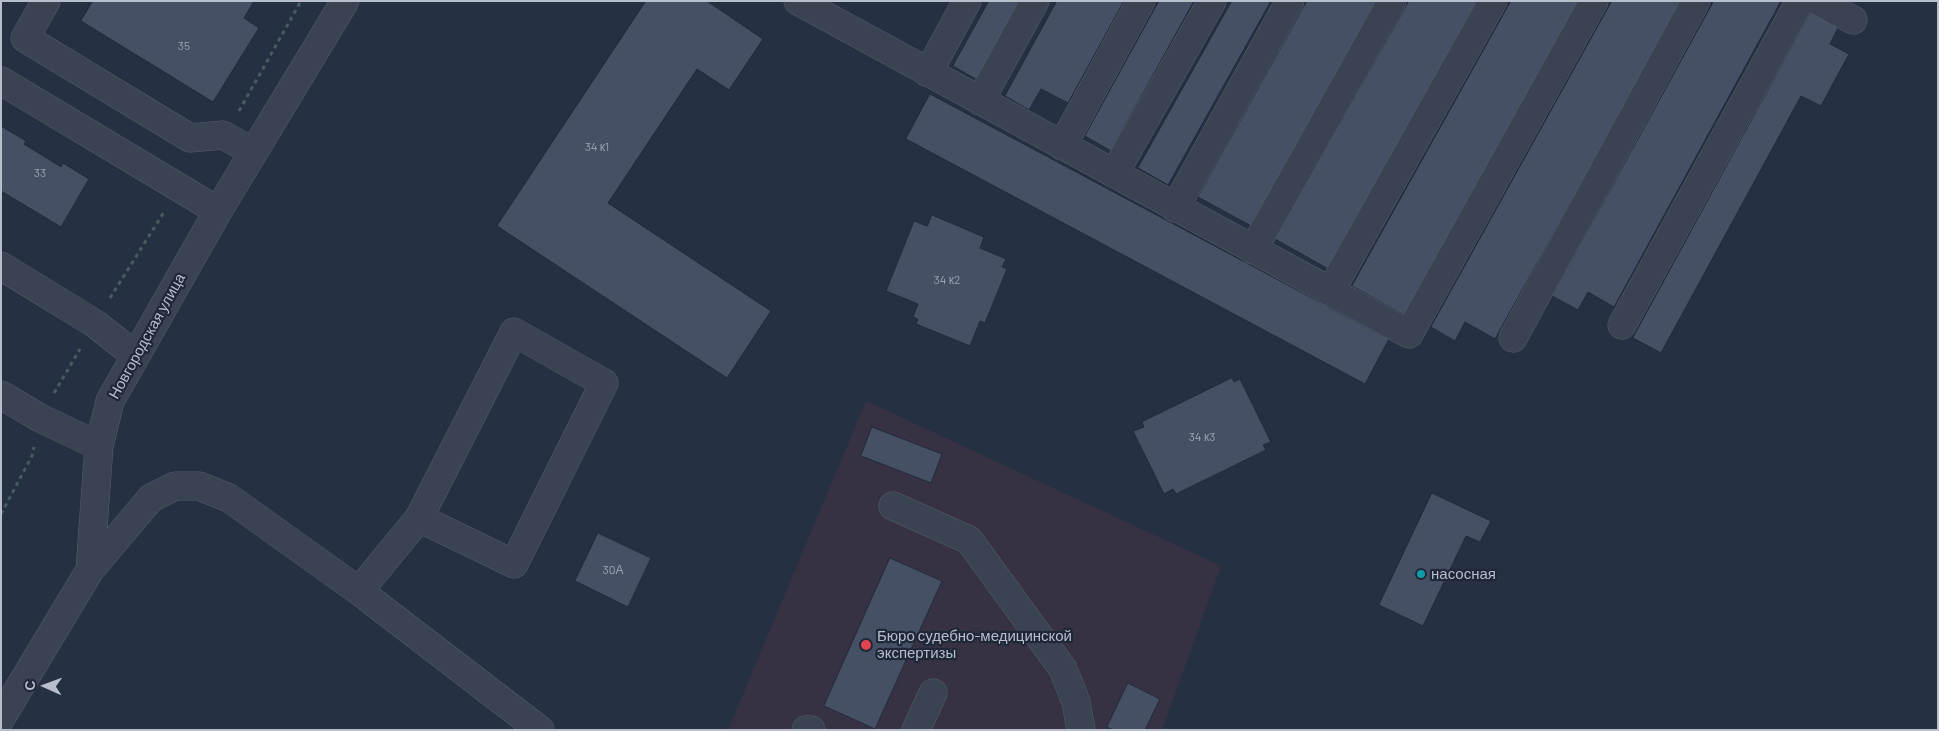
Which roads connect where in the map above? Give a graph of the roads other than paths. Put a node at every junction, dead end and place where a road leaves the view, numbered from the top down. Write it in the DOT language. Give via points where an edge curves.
graph roads {
  1 [pos="46,1"];
  2 [pos="345,1"];
  3 [pos="798,1"];
  4 [pos="967,1"];
  5 [pos="1035,1"];
  6 [pos="1141,1"];
  7 [pos="1212,1"];
  8 [pos="1290,1"];
  9 [pos="1392,1"];
  10 [pos="1493,1"];
  11 [pos="1594,1"];
  12 [pos="1696,1"];
  13 [pos="1800,1"];
  14 [pos="1818,1"];
  15 [pos="1853,20"];
  16 [pos="928,73"];
  17 [pos="1,81"];
  18 [pos="980,101"];
  19 [pos="1062,146"];
  20 [pos="253,152"];
  21 [pos="1114,174"];
  22 [pos="1175,208"];
  23 [pos="218,211"];
  24 [pos="1253,250"];
  25 [pos="1,266"];
  26 [pos="1330,292"];
  27 [pos="1622,325"];
  28 [pos="1513,338"];
  29 [pos="135,355"];
  30 [pos="1,395"];
  31 [pos="99,446"];
  32 [pos="893,506"];
  33 [pos="419,518"];
  34 [pos="90,570"];
  35 [pos="359,591"];
  36 [pos="933,693"];
  37 [pos="1,718"];
  38 [pos="540,730"];
  39 [pos="806,730"];
  40 [pos="811,730"];
  41 [pos="916,730"];
  42 [pos="1081,730"];
  1 -- 20 [label="street" via="25,38 190,138 223,135"];
  2 -- 20 [label="street, Новгородская улица"];
  3 -- 16 [label="street"];
  4 -- 16 [label="street"];
  5 -- 18 [label="street"];
  6 -- 19 [label="street"];
  7 -- 21 [label="street"];
  8 -- 22 [label="street"];
  9 -- 24 [label="street"];
  10 -- 26 [label="street"];
  11 -- 26 [label="street" via="1409,334"];
  12 -- 28 [label="street"];
  13 -- 27 [label="street"];
  14 -- 15 [label="street"];
  16 -- 18 [label="street"];
  17 -- 23 [label="street"];
  18 -- 19 [label="street"];
  19 -- 21 [label="street"];
  20 -- 23 [label="street, Новгородская улица"];
  21 -- 22 [label="street"];
  22 -- 24 [label="street"];
  23 -- 29 [label="street, Новгородская улица"];
  24 -- 26 [label="street"];
  25 -- 29 [label="street" via="94,323"];
  29 -- 31 [label="street, Новгородская улица" via="110,401"];
  30 -- 31 [label="street"];
  31 -- 34 [label="street, Новгородская улица"];
  32 -- 42 [label="street" via="969,540 1062,669 1076,702"];
  33 -- 33 [label="street" via="514,564 604,383 514,332"];
  33 -- 35 [label="street"];
  34 -- 35 [label="street" via="151,498 175,486 199,486 229,498"];
  34 -- 37 [label="street, Новгородская улица"];
  35 -- 38 [label="street"];
  36 -- 41 [label="street"];
  39 -- 40 [label="street"];
}
